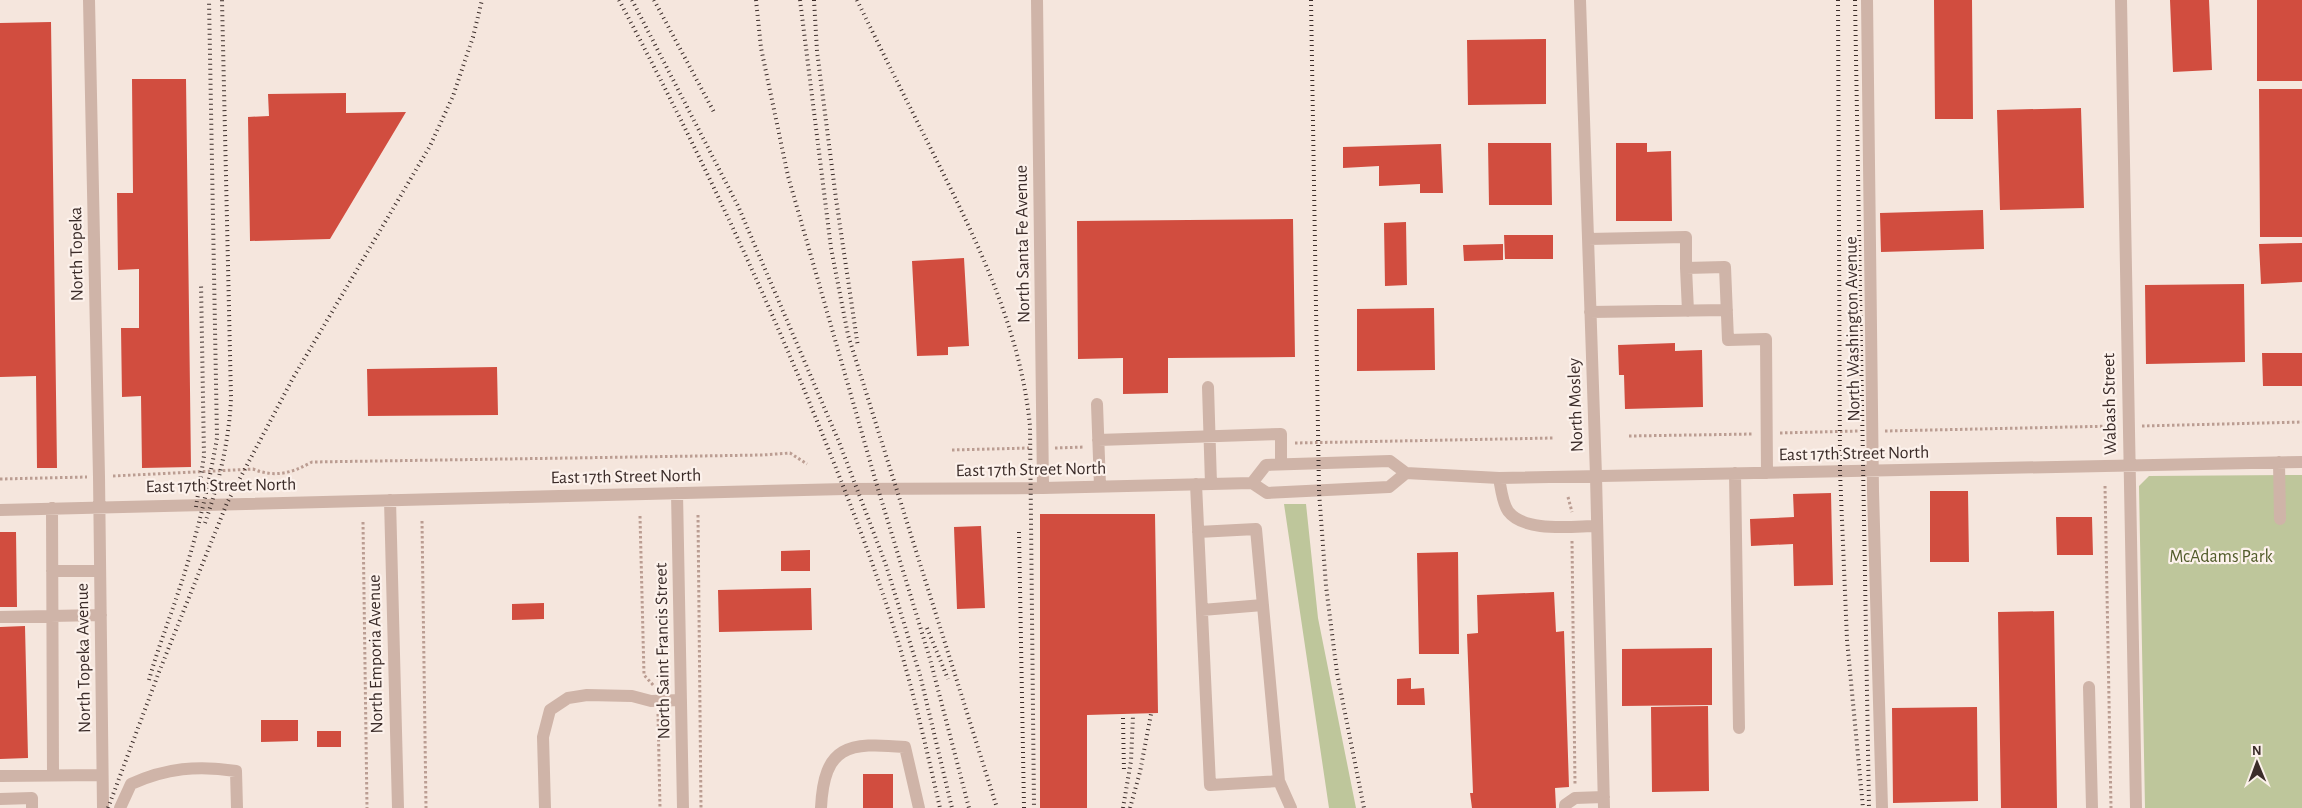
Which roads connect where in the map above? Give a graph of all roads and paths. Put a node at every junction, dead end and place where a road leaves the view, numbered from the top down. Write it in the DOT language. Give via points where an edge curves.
graph roads {
  1 [pos="89,0"];
  2 [pos="1037,0"];
  3 [pos="1580,0"];
  4 [pos="1868,0"];
  5 [pos="2121,0"];
  6 [pos="1588,239"];
  7 [pos="1686,268"];
  8 [pos="1727,310"];
  9 [pos="1688,311"];
  10 [pos="1590,312"];
  11 [pos="1208,388"];
  12 [pos="1097,404"];
  13 [pos="2302,422"];
  14 [pos="2128,426"];
  15 [pos="1872,431"];
  16 [pos="1766,433"];
  17 [pos="1210,436"];
  18 [pos="1629,436"];
  19 [pos="1098,440"];
  20 [pos="2279,462"];
  21 [pos="2302,462"];
  22 [pos="1282,463"];
  23 [pos="808,464"];
  24 [pos="2129,464"];
  25 [pos="1873,471"];
  26 [pos="1406,473"];
  27 [pos="1735,473"];
  28 [pos="1767,473"];
  29 [pos="1596,476"];
  30 [pos="99,477"];
  31 [pos="1499,478"];
  32 [pos="0,479"];
  33 [pos="1252,483"];
  34 [pos="1196,484"];
  35 [pos="1211,484"];
  36 [pos="1100,486"];
  37 [pos="2106,486"];
  38 [pos="1043,488"];
  39 [pos="677,493"];
  40 [pos="1568,497"];
  41 [pos="390,500"];
  42 [pos="100,507"];
  43 [pos="52,508"];
  44 [pos="0,510"];
  45 [pos="698,515"];
  46 [pos="640,516"];
  47 [pos="2280,519"];
  48 [pos="422,521"];
  49 [pos="363,522"];
  50 [pos="1572,526"];
  51 [pos="1597,526"];
  52 [pos="1198,532"];
  53 [pos="52,571"];
  54 [pos="100,571"];
  55 [pos="1263,605"];
  56 [pos="1202,610"];
  57 [pos="53,615"];
  58 [pos="101,615"];
  59 [pos="0,617"];
  60 [pos="2090,687"];
  61 [pos="681,700"];
  62 [pos="657,701"];
  63 [pos="1739,728"];
  64 [pos="53,775"];
  65 [pos="102,775"];
  66 [pos="0,776"];
  67 [pos="1279,781"];
  68 [pos="1575,798"];
  69 [pos="0,799"];
  70 [pos="1604,803"];
  71 [pos="32,808"];
  72 [pos="103,808"];
  73 [pos="120,808"];
  74 [pos="237,808"];
  75 [pos="367,808"];
  76 [pos="398,808"];
  77 [pos="426,808"];
  78 [pos="545,808"];
  79 [pos="660,808"];
  80 [pos="683,808"];
  81 [pos="701,808"];
  82 [pos="821,808"];
  83 [pos="919,808"];
  84 [pos="1291,808"];
  85 [pos="1565,808"];
  86 [pos="1882,808"];
  87 [pos="2092,808"];
  88 [pos="2111,808"];
  89 [pos="2136,808"];
  1 -- 30 [label="street, North Topeka"];
  2 -- 38 [label="street, North Santa Fe Avenue"];
  3 -- 6 [label="street, North Mosley"];
  4 -- 15 [label="street, North Washington Avenue"];
  5 -- 14 [label="street, Wabash Street"];
  6 -- 7 [label="street" via="1686,237"];
  6 -- 10 [label="street, North Mosley"];
  7 -- 8 [label="street" via="1725,267"];
  7 -- 9 [label="street"];
  8 -- 9 [label="street"];
  8 -- 16 [label="street" via="1728,340 1766,339"];
  9 -- 10 [label="street"];
  10 -- 29 [label="street, North Mosley"];
  11 -- 17 [label="street"];
  12 -- 19 [label="street"];
  13 -- 14 [label="path"];
  14 -- 15 [label="path"];
  14 -- 24 [label="street, Wabash Street"];
  15 -- 16 [label="path"];
  15 -- 25 [label="street, North Washington Avenue"];
  16 -- 18 [label="path"];
  16 -- 28 [label="street"];
  17 -- 19 [label="street"];
  17 -- 22 [label="street" via="1281,434"];
  17 -- 35 [label="street"];
  19 -- 36 [label="street"];
  20 -- 21 [label="street, East 17th Street North"];
  20 -- 24 [label="street, East 17th Street North"];
  20 -- 47 [label="street"];
  22 -- 26 [label="street, East 17th Street North" via="1390,460"];
  22 -- 33 [label="street, East 17th Street North" via="1266,465"];
  23 -- 30 [label="path" via="790,453 312,462 288,474 266,475 253,469"];
  24 -- 25 [label="street, East 17th Street North"];
  24 -- 89 [label="street, Wabash Street"];
  25 -- 28 [label="street, East 17th Street North"];
  25 -- 86 [label="street, North Washington Avenue"];
  26 -- 31 [label="street, East 17th Street North"];
  26 -- 33 [label="street, East 17th Street North" via="1389,487 1266,494"];
  27 -- 28 [label="street, East 17th Street North"];
  27 -- 29 [label="street, East 17th Street North"];
  27 -- 63 [label="street"];
  29 -- 31 [label="street, East 17th Street North"];
  29 -- 51 [label="street, North Mosley"];
  30 -- 32 [label="path"];
  30 -- 42 [label="street, North Topeka"];
  31 -- 50 [label="street" via="1508,511 1519,521 1534,526"];
  33 -- 35 [label="street, East 17th Street North"];
  34 -- 35 [label="street, East 17th Street North"];
  34 -- 36 [label="street, East 17th Street North"];
  34 -- 52 [label="street"];
  36 -- 38 [label="street, East 17th Street North"];
  37 -- 88 [label="path"];
  38 -- 39 [label="street, East 17th Street North"];
  39 -- 41 [label="street, East 17th Street North"];
  39 -- 61 [label="street, North Saint Francis Street"];
  40 -- 50 [label="path"];
  41 -- 42 [label="street, East 17th Street North"];
  41 -- 76 [label="street, North Emporia Avenue"];
  42 -- 43 [label="street, East 17th Street North"];
  42 -- 54 [label="street, North Topeka Avenue"];
  43 -- 44 [label="street, East 17th Street North"];
  43 -- 53 [label="street"];
  45 -- 81 [label="path"];
  46 -- 62 [label="path" via="644,675 657,691"];
  48 -- 77 [label="path"];
  49 -- 75 [label="path"];
  50 -- 51 [label="street"];
  50 -- 68 [label="path"];
  51 -- 70 [label="street, North Mosley"];
  52 -- 55 [label="street" via="1256,529"];
  52 -- 56 [label="street"];
  53 -- 54 [label="street"];
  53 -- 57 [label="street"];
  54 -- 58 [label="street, North Topeka Avenue"];
  55 -- 56 [label="street"];
  55 -- 67 [label="street"];
  56 -- 67 [label="street" via="1210,784"];
  57 -- 58 [label="street"];
  57 -- 59 [label="street"];
  57 -- 64 [label="street"];
  58 -- 65 [label="street, North Topeka Avenue"];
  60 -- 87 [label="street"];
  61 -- 62 [label="street"];
  61 -- 80 [label="street, North Saint Francis Street"];
  62 -- 78 [label="street" via="587,694 568,698 550,710 543,737"];
  62 -- 79 [label="path"];
  64 -- 65 [label="street"];
  64 -- 66 [label="street"];
  65 -- 72 [label="street, North Topeka Avenue"];
  67 -- 84 [label="street"];
  68 -- 70 [label="street"];
  68 -- 85 [label="street"];
  69 -- 71 [label="street" via="32,798"];
  73 -- 74 [label="street" via="131,784 155,773 207,767 236,771"];
  82 -- 83 [label="street" via="822,784 834,757 867,744 905,747"];
}
